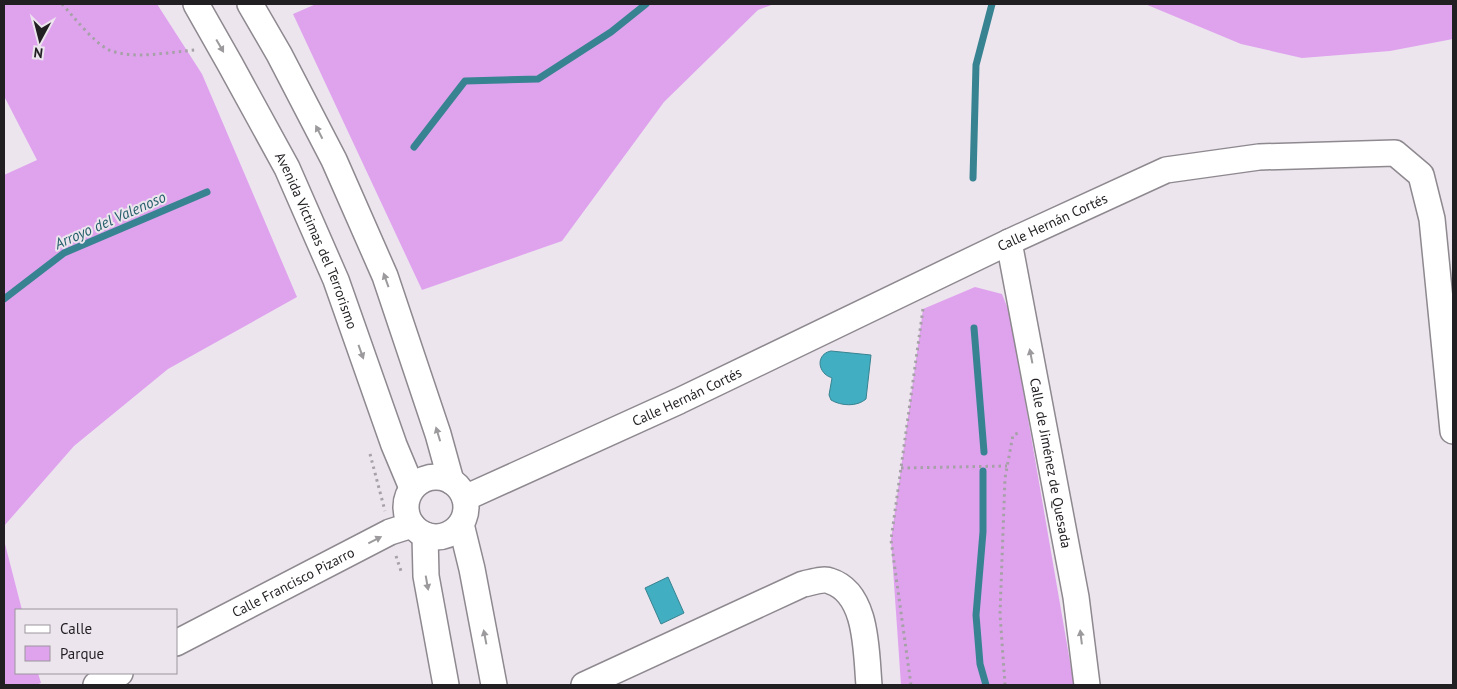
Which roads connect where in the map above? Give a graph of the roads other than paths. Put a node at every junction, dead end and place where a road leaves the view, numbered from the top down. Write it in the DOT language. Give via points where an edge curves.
graph roads {
  1 [pos="196,4"];
  2 [pos="250,4"];
  3 [pos="1009,242"];
  4 [pos="1453,431"];
  5 [pos="412,488"];
  6 [pos="458,489"];
  7 [pos="461,524"];
  8 [pos="409,530"];
  9 [pos="178,642"];
  10 [pos="118,674"];
  11 [pos="96,685"];
  12 [pos="446,685"];
  13 [pos="494,685"];
  14 [pos="584,685"];
  15 [pos="869,685"];
  16 [pos="1087,685"];
  1 -- 5 [label="street, Avenida Víctimas del Terrorismo, one-way" via="290,177 336,280"];
  6 -- 2 [label="street, one-way" via="385,276 334,160"];
  3 -- 4 [label="street, Calle Hernán Cortés" via="1166,170 1259,157 1395,153 1421,175 1432,220"];
  3 -- 6 [label="street, Calle Hernán Cortés" via="679,401"];
  16 -- 3 [label="street, Calle de Jiménez de Quesada, one-way" via="1076,597"];
  5 -- 6 [label="street" via="423,480 437,477"];
  5 -- 8 [label="street" via="406,500"];
  6 -- 7 [label="street" via="466,507"];
  7 -- 8 [label="street" via="451,533 438,537"];
  13 -- 7 [label="street, one-way"];
  9 -- 8 [label="street, Calle Francisco Pizarro, one-way"];
  8 -- 12 [label="street, one-way" via="426,576"];
  10 -- 11 [label="street"];
  14 -- 15 [label="street" via="803,584 828,580 848,593 862,618"];
}
